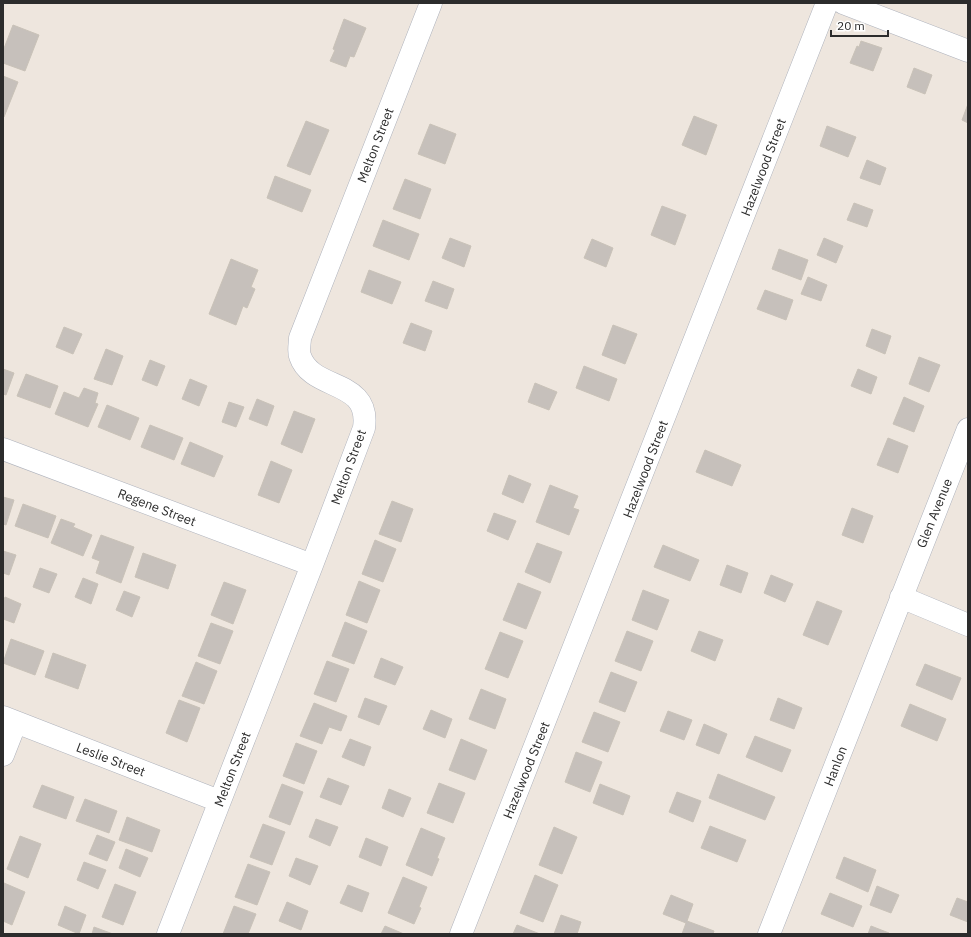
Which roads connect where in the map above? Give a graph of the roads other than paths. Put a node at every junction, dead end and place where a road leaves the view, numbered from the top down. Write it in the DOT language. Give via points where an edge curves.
graph roads {
  1 [pos="431,3"];
  2 [pos="827,3"];
  3 [pos="843,3"];
  4 [pos="968,52"];
  5 [pos="968,429"];
  6 [pos="3,449"];
  7 [pos="312,565"];
  8 [pos="901,597"];
  9 [pos="968,625"];
  10 [pos="10,720"];
  11 [pos="3,754"];
  12 [pos="219,801"];
  13 [pos="168,934"];
  14 [pos="462,934"];
  15 [pos="769,934"];
  1 -- 7 [label="street, Melton Street" via="300,338 299,355 305,367 319,378 354,395 363,408 365,418 364,428"];
  2 -- 14 [label="street, Hazelwood Street"];
  3 -- 4 [label="street"];
  5 -- 8 [label="street, Glen Avenue"];
  6 -- 7 [label="street, Regene Street"];
  7 -- 12 [label="street, Melton Street"];
  8 -- 9 [label="street"];
  8 -- 15 [label="street, Hanlon"];
  10 -- 11 [label="street"];
  10 -- 12 [label="street, Leslie Street"];
  12 -- 13 [label="street, Melton Street"];
}
